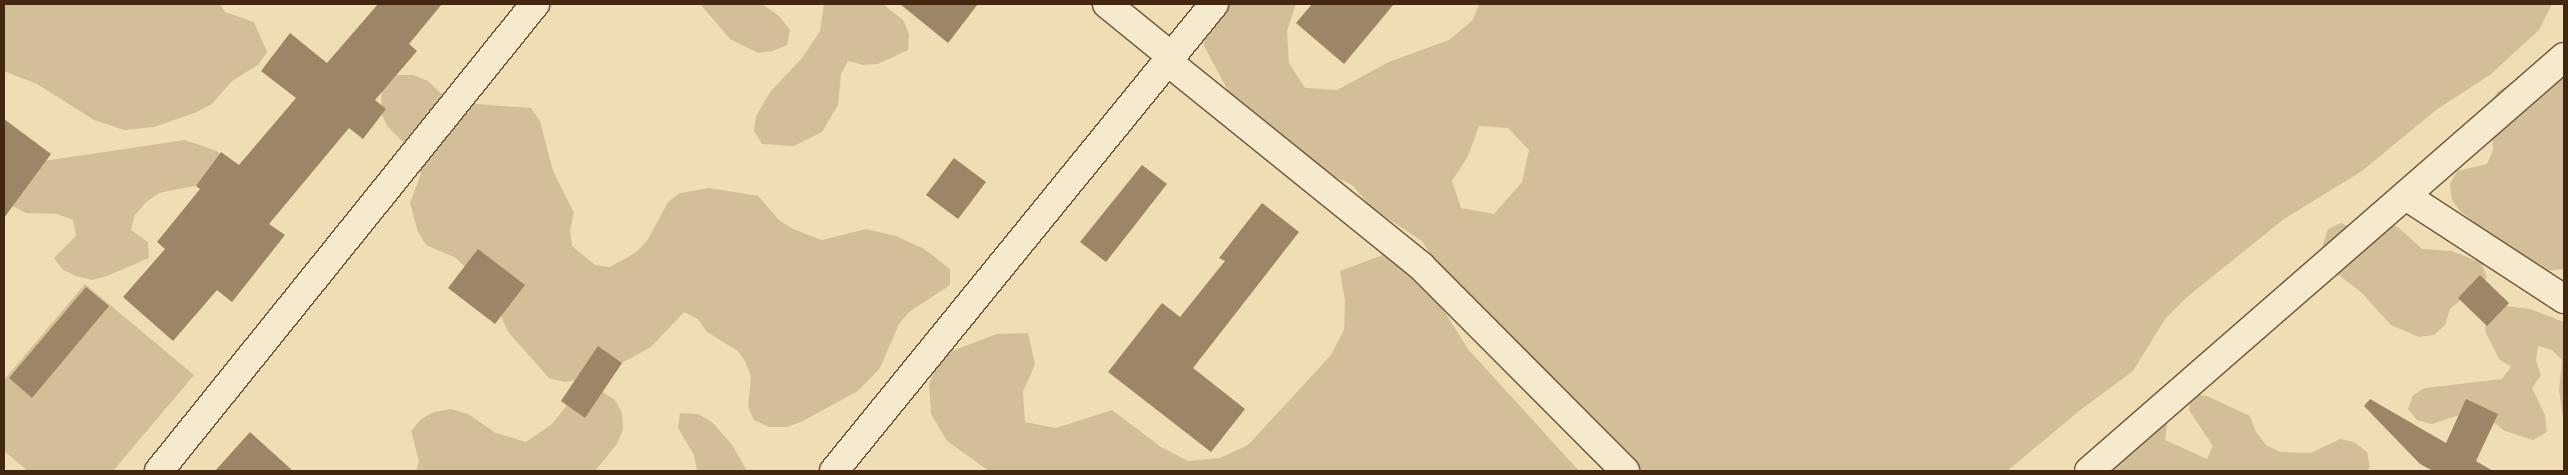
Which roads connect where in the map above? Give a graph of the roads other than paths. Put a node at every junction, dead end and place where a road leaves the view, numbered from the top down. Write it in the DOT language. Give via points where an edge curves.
graph roads {
  1 [pos="535,4"];
  2 [pos="1107,4"];
  3 [pos="1214,4"];
  4 [pos="2564,57"];
  5 [pos="1169,59"];
  6 [pos="2406,196"];
  7 [pos="2564,299"];
  8 [pos="159,471"];
  9 [pos="834,471"];
  10 [pos="1626,471"];
  11 [pos="2089,471"];
  1 -- 8 [label="street"];
  2 -- 5 [label="street"];
  3 -- 5 [label="street"];
  4 -- 6 [label="street"];
  5 -- 9 [label="street"];
  5 -- 10 [label="street" via="1421,266"];
  6 -- 7 [label="street"];
  6 -- 11 [label="street"];
}
